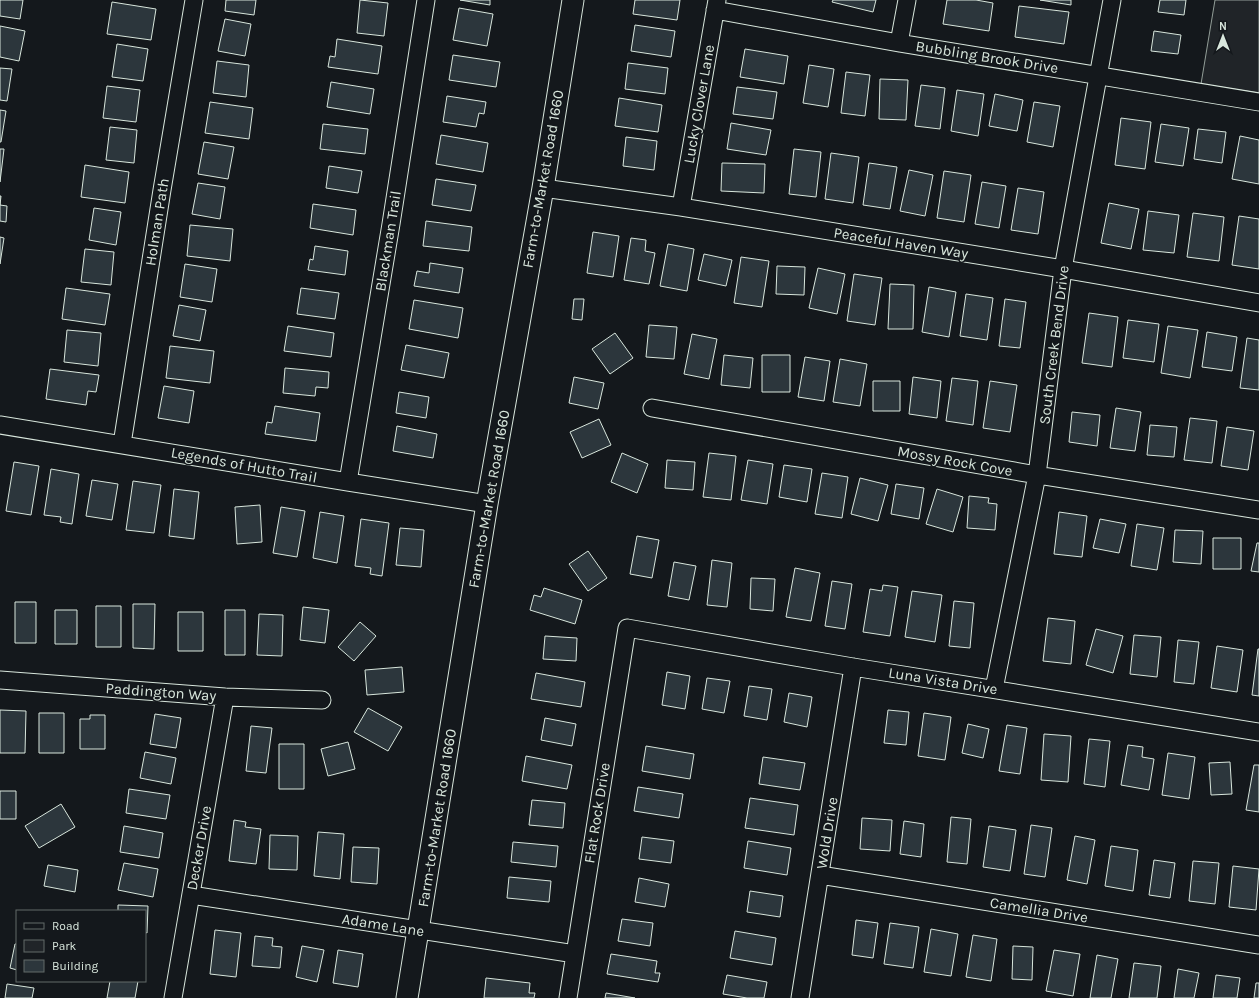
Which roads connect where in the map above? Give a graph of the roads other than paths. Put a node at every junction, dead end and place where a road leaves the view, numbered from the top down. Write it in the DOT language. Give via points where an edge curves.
graph roads {
  1 [pos="194,0"];
  2 [pos="426,0"];
  3 [pos="573,0"];
  4 [pos="907,0"];
  5 [pos="1112,0"];
  6 [pos="716,5"];
  7 [pos="899,43"];
  8 [pos="1098,76"];
  9 [pos="1259,102"];
  10 [pos="542,188"];
  11 [pos="681,208"];
  12 [pos="1063,269"];
  13 [pos="1259,303"];
  14 [pos="652,408"];
  15 [pos="0,425"];
  16 [pos="122,444"];
  17 [pos="1037,475"];
  18 [pos="348,482"];
  19 [pos="488,504"];
  20 [pos="1259,510"];
  21 [pos="627,628"];
  22 [pos="853,667"];
  23 [pos="0,680"];
  24 [pos="994,689"];
  25 [pos="224,697"];
  26 [pos="322,700"];
  27 [pos="1259,732"];
  28 [pos="820,875"];
  29 [pos="191,894"];
  30 [pos="418,931"];
  31 [pos="1259,945"];
  32 [pos="575,954"];
  33 [pos="173,998"];
  34 [pos="407,998"];
  35 [pos="568,998"];
  36 [pos="800,998"];
  1 -- 16 [label="street, Holman Path"];
  2 -- 18 [label="street, Blackman Trail"];
  3 -- 10 [label="main road, Farm-to-Market Road 1660"];
  4 -- 7 [label="street"];
  5 -- 8 [label="street, South Creek Bend Drive"];
  6 -- 7 [label="street, Bubbling Brook Drive"];
  6 -- 11 [label="street, Lucky Clover Lane"];
  7 -- 8 [label="street, Bubbling Brook Drive"];
  8 -- 9 [label="street, Bubbling Brook Drive"];
  8 -- 12 [label="street, South Creek Bend Drive"];
  10 -- 11 [label="street, Peaceful Haven Way"];
  10 -- 19 [label="main road, Farm-to-Market Road 1660"];
  11 -- 12 [label="street, Peaceful Haven Way"];
  12 -- 13 [label="street, Peaceful Haven Way"];
  12 -- 17 [label="street, South Creek Bend Drive"];
  14 -- 17 [label="street, Mossy Rock Cove"];
  15 -- 16 [label="street, Legends of Hutto Trail"];
  16 -- 18 [label="street, Legends of Hutto Trail"];
  17 -- 20 [label="street, Mossy Rock Cove"];
  17 -- 24 [label="street, South Creek Bend Drive"];
  18 -- 19 [label="street, Legends of Hutto Trail"];
  19 -- 30 [label="main road, Farm-to-Market Road 1660"];
  21 -- 22 [label="street, Luna Vista Drive"];
  21 -- 32 [label="street, Flat Rock Drive"];
  22 -- 24 [label="street, Luna Vista Drive"];
  22 -- 28 [label="street, Wold Drive"];
  23 -- 25 [label="street, Paddington Way"];
  24 -- 27 [label="street, Luna Vista Drive"];
  25 -- 26 [label="street, Paddington Way"];
  25 -- 29 [label="street, Decker Drive"];
  28 -- 31 [label="street, Camellia Drive"];
  28 -- 36 [label="street, Wold Drive"];
  29 -- 30 [label="street, Adame Lane"];
  29 -- 33 [label="street, Decker Drive"];
  30 -- 32 [label="street, Adame Lane"];
  30 -- 34 [label="main road, Farm-to-Market Road 1660"];
  32 -- 35 [label="street, Flat Rock Drive"];
}
